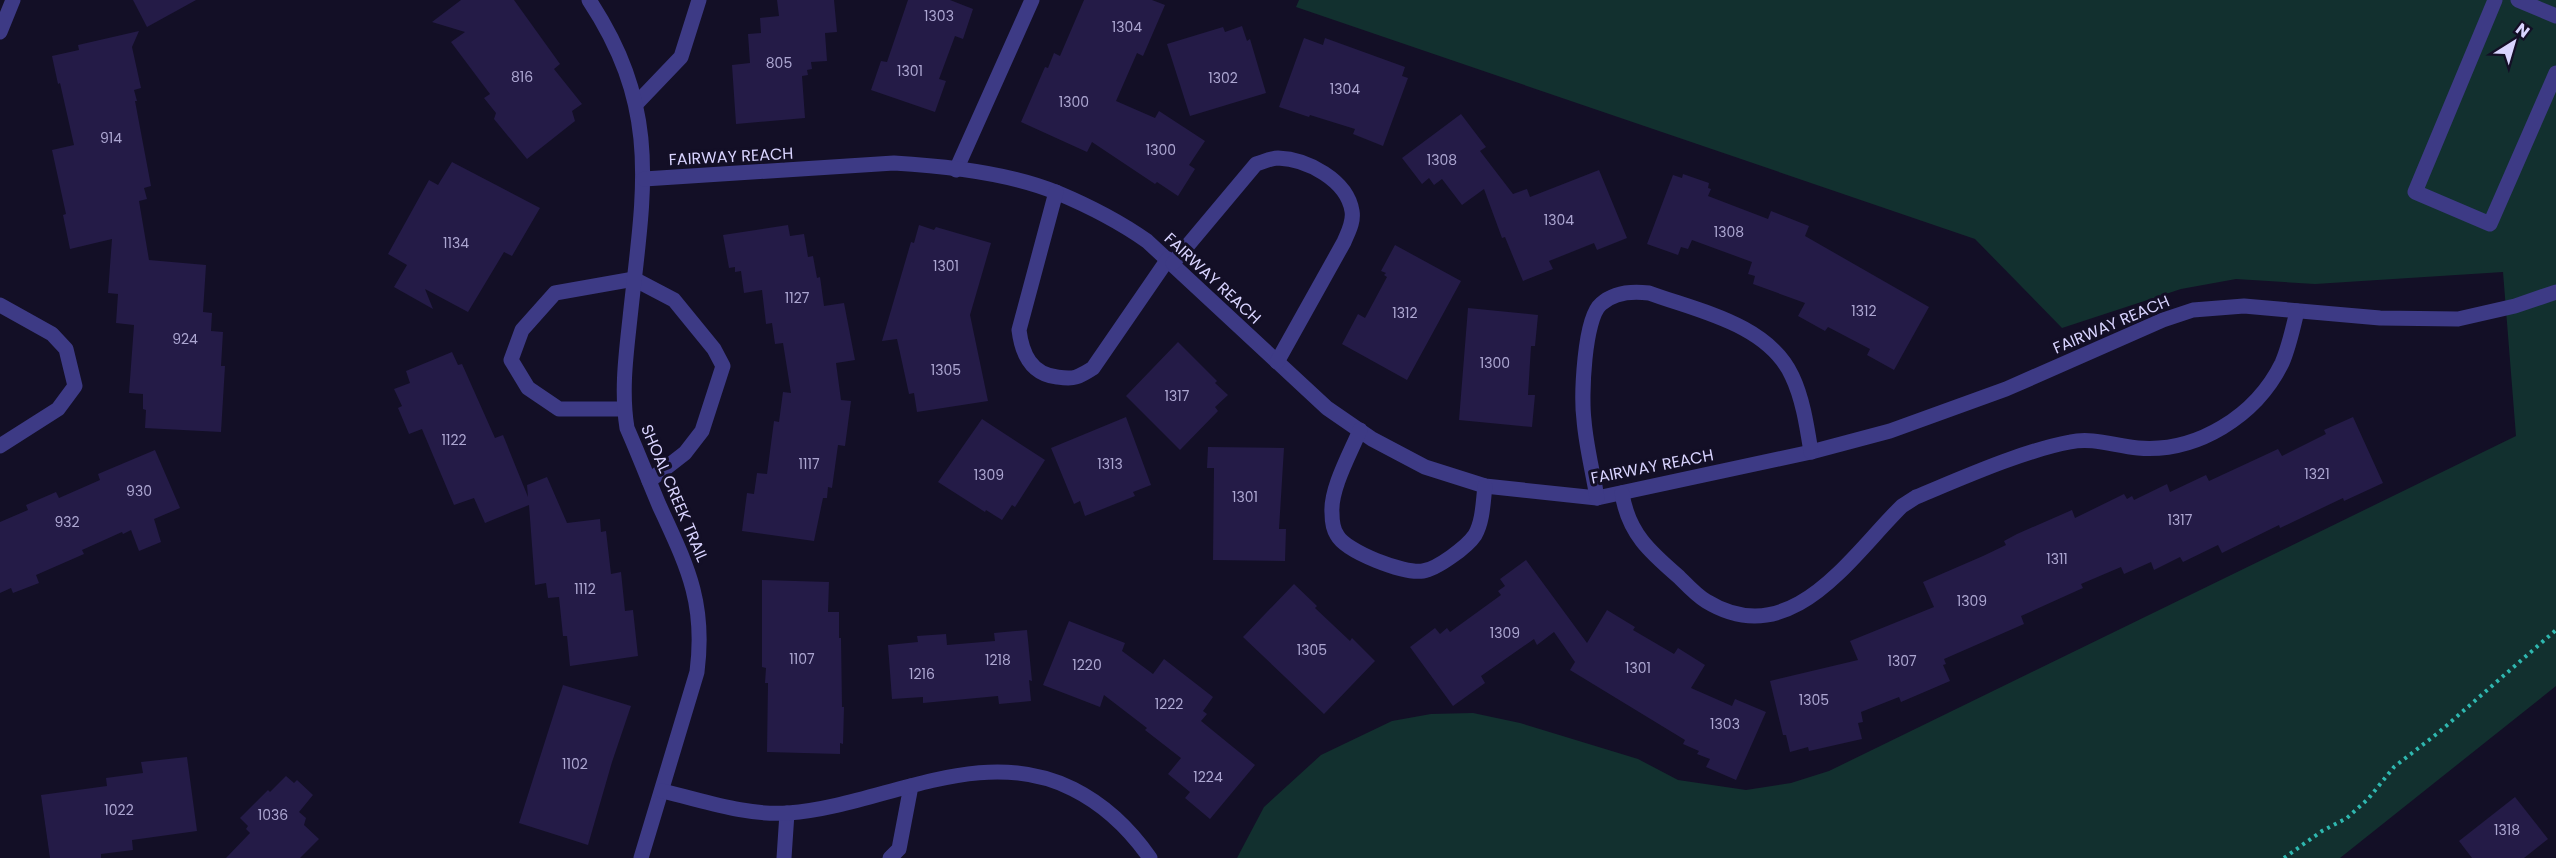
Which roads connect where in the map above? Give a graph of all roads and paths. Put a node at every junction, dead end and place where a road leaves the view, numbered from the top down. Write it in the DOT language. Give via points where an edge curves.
graph roads {
  1 [pos="13,0"];
  2 [pos="589,0"];
  3 [pos="699,0"];
  4 [pos="1032,0"];
  5 [pos="2495,0"];
  6 [pos="2518,0"];
  7 [pos="2556,16"];
  8 [pos="0,32"];
  9 [pos="2556,73"];
  10 [pos="637,103"];
  11 [pos="956,170"];
  12 [pos="644,179"];
  13 [pos="1056,192"];
  14 [pos="1171,261"];
  15 [pos="634,279"];
  16 [pos="2556,292"];
  17 [pos="0,305"];
  18 [pos="2298,310"];
  19 [pos="1277,362"];
  20 [pos="624,409"];
  21 [pos="1360,430"];
  22 [pos="0,446"];
  23 [pos="1811,452"];
  24 [pos="649,481"];
  25 [pos="1485,486"];
  26 [pos="1622,493"];
  27 [pos="1597,498"];
  28 [pos="2556,630"];
  29 [pos="911,786"];
  30 [pos="662,791"];
  31 [pos="787,813"];
  32 [pos="641,858"];
  33 [pos="784,858"];
  34 [pos="890,858"];
  35 [pos="1150,858"];
  36 [pos="2284,858"];
  1 -- 8 [label="street"];
  2 -- 10 [label="street, SHOAL CREEK TRAIL" via="620,56"];
  3 -- 10 [label="street" via="681,57"];
  4 -- 11 [label="street"];
  5 -- 9 [label="street" via="2415,192 2490,224"];
  6 -- 7 [label="street"];
  10 -- 12 [label="street, SHOAL CREEK TRAIL"];
  11 -- 12 [label="street, FAIRWAY REACH" via="894,163"];
  11 -- 13 [label="street, FAIRWAY REACH" via="1003,177"];
  12 -- 15 [label="street, SHOAL CREEK TRAIL"];
  13 -- 14 [label="street, FAIRWAY REACH" via="1125,226"];
  13 -- 14 [label="street" via="1019,330 1021,346 1039,372 1067,379 1093,368"];
  14 -- 19 [label="street, FAIRWAY REACH"];
  14 -- 19 [label="street" via="1256,164 1275,158 1290,160 1329,175 1343,187 1352,223"];
  15 -- 20 [label="street, SHOAL CREEK TRAIL"];
  15 -- 20 [label="street" via="555,293 522,330 511,360 528,388 559,409"];
  15 -- 24 [label="street" via="674,300 723,366 702,431 685,453"];
  16 -- 18 [label="street, FAIRWAY REACH" via="2458,319 2380,318"];
  17 -- 22 [label="street" via="52,334 66,349 75,386 58,409"];
  18 -- 23 [label="street, FAIRWAY REACH" via="2244,306 2193,310 1929,418"];
  18 -- 26 [label="street" via="2282,363 2253,404 2218,430 2194,442 2168,448 2071,441 1916,497 1902,506 1812,598 1787,611 1752,617 1705,601 1642,544"];
  19 -- 21 [label="street, FAIRWAY REACH" via="1327,408"];
  20 -- 24 [label="street, SHOAL CREEK TRAIL" via="627,428"];
  21 -- 25 [label="street, FAIRWAY REACH" via="1425,467"];
  21 -- 25 [label="street" via="1336,489 1332,510 1335,534 1354,550 1403,569 1434,568 1474,536"];
  23 -- 26 [label="street, FAIRWAY REACH"];
  23 -- 27 [label="street" via="1806,418 1793,377 1767,342 1738,326 1649,293 1616,295 1601,304 1589,322 1584,420"];
  24 -- 30 [label="street, SHOAL CREEK TRAIL" via="694,587 701,643 697,672"];
  25 -- 27 [label="street, FAIRWAY REACH"];
  26 -- 27 [label="street, FAIRWAY REACH"];
  28 -- 36 [label="path" via="2394,767 2347,818"];
  29 -- 31 [label="street" via="826,808"];
  29 -- 34 [label="street" via="899,849"];
  29 -- 35 [label="street" via="993,771 1044,777 1091,798 1120,820"];
  30 -- 31 [label="street" via="757,812"];
  30 -- 32 [label="street, SHOAL CREEK TRAIL"];
  31 -- 33 [label="street"];
}
